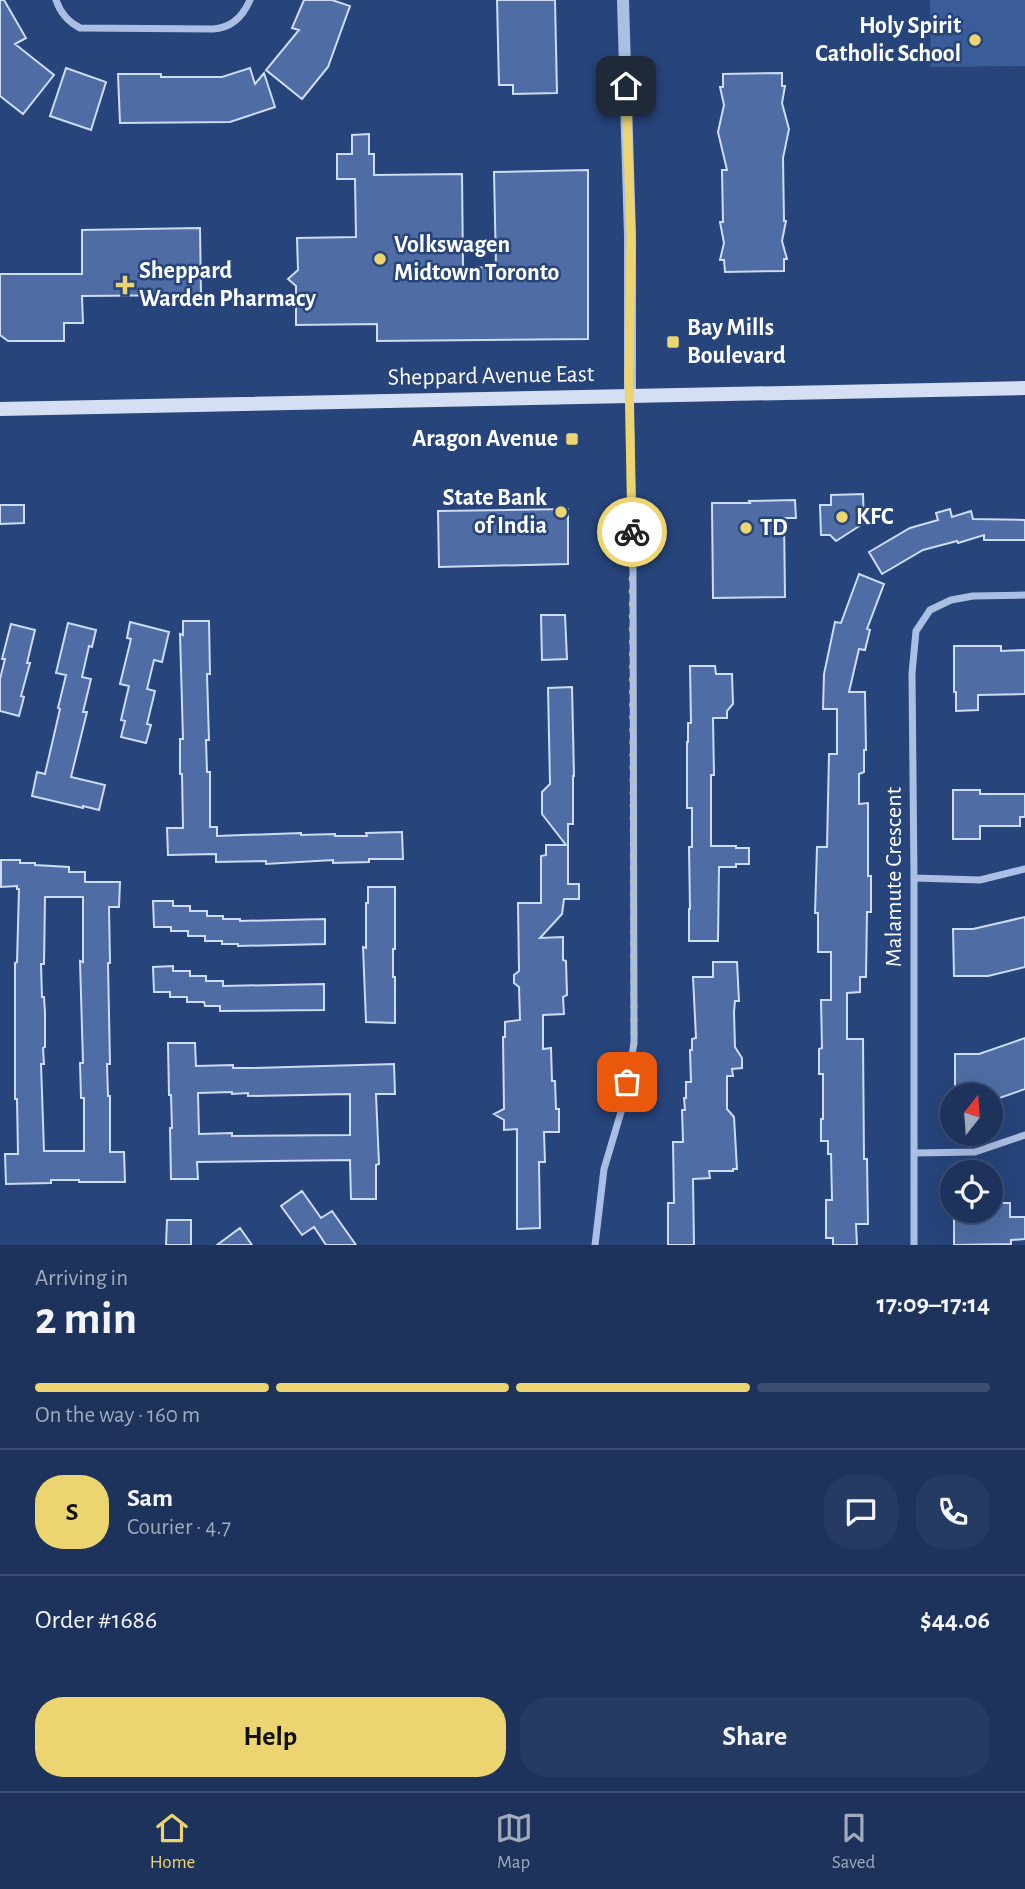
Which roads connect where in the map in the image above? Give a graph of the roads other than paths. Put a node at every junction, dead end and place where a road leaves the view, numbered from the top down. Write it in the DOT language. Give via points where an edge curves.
graph roads {
  1 [pos="56,0"];
  2 [pos="250,0"];
  3 [pos="623,0"];
  4 [pos="1025,388"];
  5 [pos="629,396"];
  6 [pos="0,409"];
  7 [pos="1025,595"];
  8 [pos="1025,869"];
  9 [pos="914,878"];
  10 [pos="1025,1135"];
  11 [pos="915,1153"];
  12 [pos="595,1245"];
  13 [pos="914,1245"];
  1 -- 2 [label="street" via="61,12 80,28 204,29 222,29 235,21"];
  3 -- 5 [label="street" via="631,236"];
  4 -- 5 [label="main road, Sheppard Avenue East"];
  5 -- 6 [label="main road, Sheppard Avenue East"];
  5 -- 12 [label="street" via="634,1043 624,1102 604,1169"];
  7 -- 9 [label="street, Malamute Crescent" via="951,600 930,610 916,631 912,673"];
  8 -- 9 [label="street" via="980,880"];
  9 -- 11 [label="street, Malamute Crescent"];
  10 -- 11 [label="street" via="975,1152"];
  11 -- 13 [label="street, Malamute Crescent"];
}
